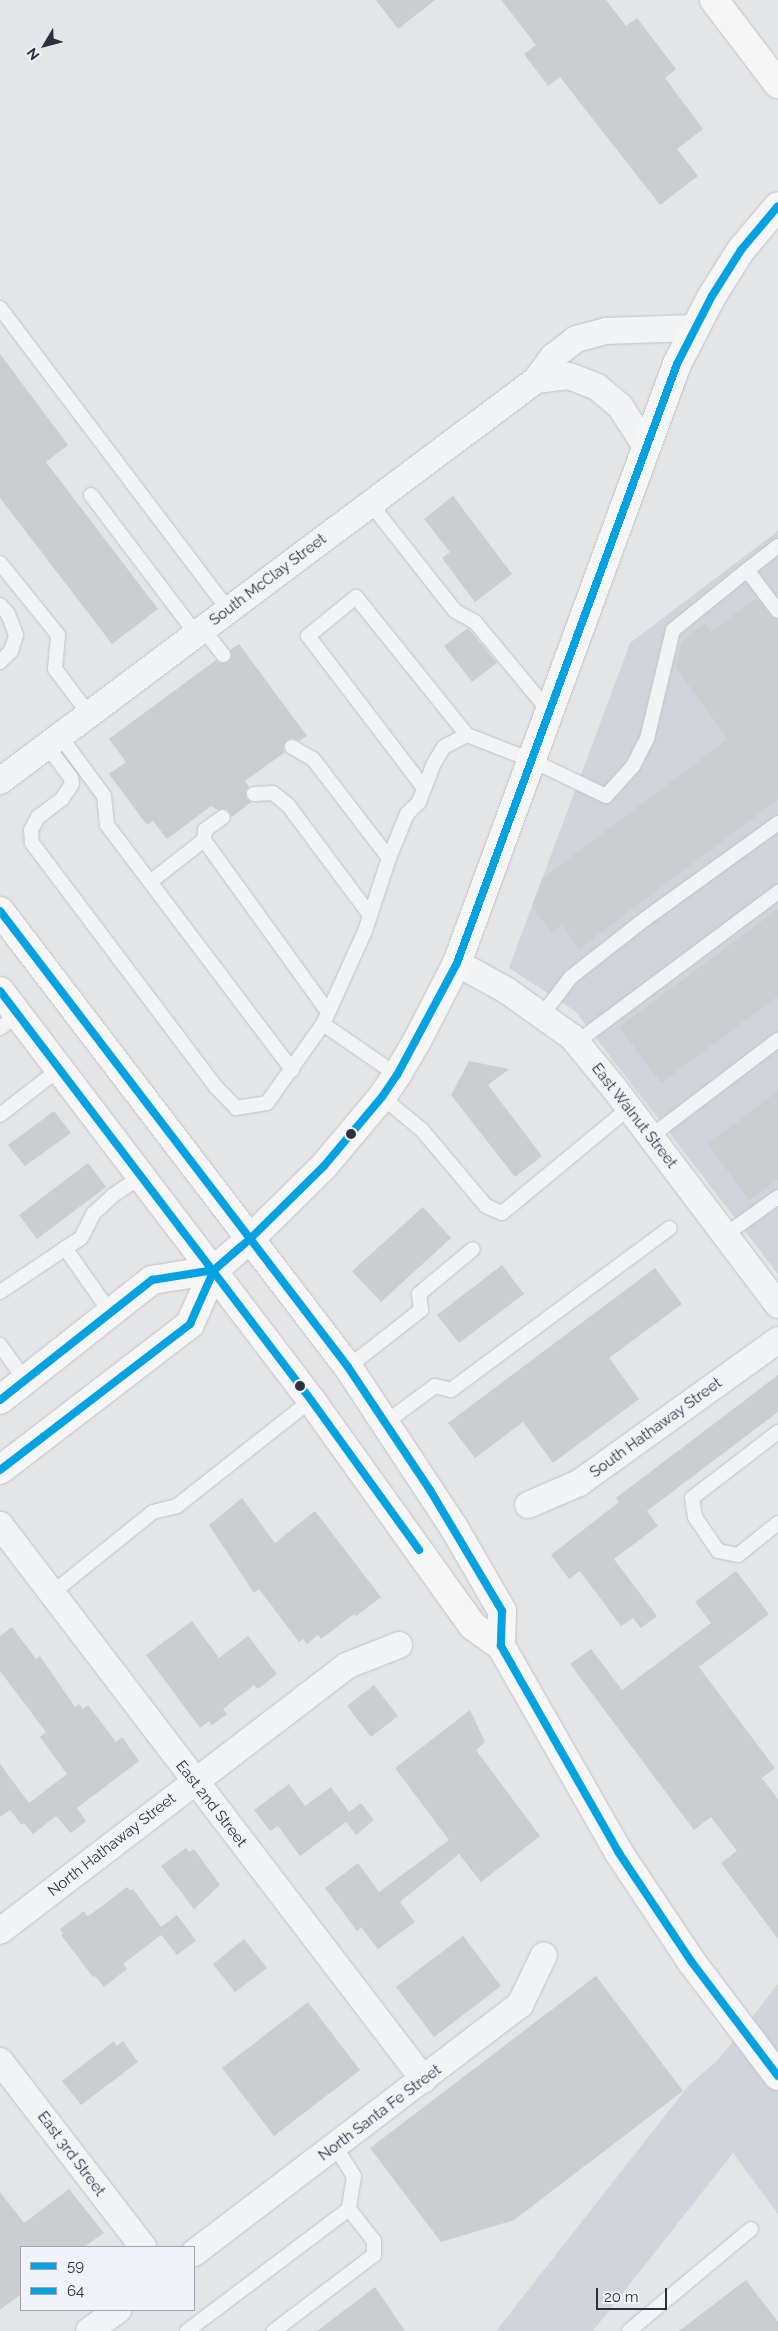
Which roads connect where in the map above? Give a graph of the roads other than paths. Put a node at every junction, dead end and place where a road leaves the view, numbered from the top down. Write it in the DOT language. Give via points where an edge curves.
graph roads {
  1 [pos="714,0"];
  2 [pos="778,84"];
  3 [pos="778,206"];
  4 [pos="0,308"];
  5 [pos="694,328"];
  6 [pos="536,380"];
  7 [pos="646,447"];
  8 [pos="91,495"];
  9 [pos="370,502"];
  10 [pos="778,546"];
  11 [pos="0,563"];
  12 [pos="747,570"];
  13 [pos="0,605"];
  14 [pos="228,610"];
  15 [pos="778,611"];
  16 [pos="199,631"];
  17 [pos="223,655"];
  18 [pos="0,662"];
  19 [pos="549,711"];
  20 [pos="89,714"];
  21 [pos="467,736"];
  22 [pos="54,741"];
  23 [pos="292,747"];
  24 [pos="531,760"];
  25 [pos="0,781"];
  26 [pos="424,788"];
  27 [pos="254,794"];
  28 [pos="223,817"];
  29 [pos="778,823"];
  30 [pos="204,840"];
  31 [pos="389,858"];
  32 [pos="150,882"];
  33 [pos="778,892"];
  34 [pos="0,911"];
  35 [pos="370,915"];
  36 [pos="457,963"];
  37 [pos="0,992"];
  38 [pos="542,1015"];
  39 [pos="325,1018"];
  40 [pos="9,1021"];
  41 [pos="778,1040"];
  42 [pos="577,1042"];
  43 [pos="59,1069"];
  44 [pos="292,1070"];
  45 [pos="397,1075"];
  46 [pos="382,1097"];
  47 [pos="629,1108"];
  48 [pos="0,1115"];
  49 [pos="650,1137"];
  50 [pos="142,1176"];
  51 [pos="778,1197"];
  52 [pos="670,1228"];
  53 [pos="725,1235"];
  54 [pos="251,1238"];
  55 [pos="65,1248"];
  56 [pos="473,1249"];
  57 [pos="214,1270"];
  58 [pos="0,1292"];
  59 [pos="774,1292"];
  60 [pos="110,1312"];
  61 [pos="778,1340"];
  62 [pos="0,1345"];
  63 [pos="348,1367"];
  64 [pos="25,1380"];
  65 [pos="0,1400"];
  66 [pos="311,1400"];
  67 [pos="385,1423"];
  68 [pos="778,1432"];
  69 [pos="0,1470"];
  70 [pos="528,1505"];
  71 [pos="778,1523"];
  72 [pos="0,1526"];
  73 [pos="51,1594"];
  74 [pos="399,1645"];
  75 [pos="501,1646"];
  76 [pos="194,1782"];
  77 [pos="0,1931"];
  78 [pos="544,1955"];
  79 [pos="0,2061"];
  80 [pos="778,2076"];
  81 [pos="424,2080"];
  82 [pos="336,2146"];
  83 [pos="349,2208"];
  84 [pos="751,2230"];
  85 [pos="142,2246"];
  86 [pos="195,2252"];
  87 [pos="117,2311"];
  88 [pos="89,2331"];
  89 [pos="187,2331"];
  90 [pos="274,2331"];
  91 [pos="629,2331"];
  1 -- 2 [label="main road"];
  3 -- 5 [label="main road" via="741,250"];
  4 -- 14 [label="lane"];
  5 -- 6 [label="street, South McClay Street" via="606,331 576,338 553,357"];
  5 -- 7 [label="main road"];
  6 -- 7 [label="street, South McClay Street" via="570,376 597,387 620,406"];
  6 -- 9 [label="street, South McClay Street"];
  7 -- 19 [label="main road"];
  8 -- 16 [label="lane"];
  9 -- 14 [label="street, South McClay Street"];
  9 -- 19 [label="lane" via="455,611 476,622"];
  10 -- 12 [label="lane"];
  11 -- 20 [label="lane" via="58,635 55,669"];
  12 -- 15 [label="lane"];
  12 -- 24 [label="lane" via="673,630 647,739 634,766 606,796"];
  13 -- 18 [label="lane" via="8,614 16,635 11,651"];
  14 -- 16 [label="street, South McClay Street"];
  16 -- 17 [label="lane"];
  16 -- 20 [label="street, South McClay Street"];
  19 -- 24 [label="main road"];
  20 -- 22 [label="street, South McClay Street"];
  21 -- 24 [label="lane"];
  21 -- 26 [label="lane" via="444,747"];
  21 -- 26 [label="lane" via="356,597 308,636"];
  22 -- 25 [label="street, South McClay Street"];
  22 -- 32 [label="lane" via="104,796 107,825"];
  22 -- 44 [label="lane" via="72,784 62,799 38,817 31,830 32,843 216,1087 236,1108 267,1103"];
  23 -- 31 [label="lane" via="313,759"];
  24 -- 36 [label="main road"];
  26 -- 31 [label="lane" via="419,802 406,814"];
  27 -- 35 [label="lane" via="273,793 288,805"];
  28 -- 30 [label="lane" via="205,830"];
  29 -- 38 [label="lane" via="571,977"];
  30 -- 32 [label="lane"];
  30 -- 39 [label="lane"];
  31 -- 35 [label="lane"];
  32 -- 44 [label="lane"];
  33 -- 42 [label="lane"];
  34 -- 54 [label="main road"];
  35 -- 39 [label="lane"];
  36 -- 38 [label="street, East Walnut Street" via="506,990"];
  36 -- 45 [label="main road"];
  37 -- 40 [label="main road"];
  38 -- 42 [label="street, East Walnut Street"];
  39 -- 44 [label="lane"];
  39 -- 45 [label="lane"];
  40 -- 43 [label="main road"];
  41 -- 49 [label="lane"];
  42 -- 47 [label="street, East Walnut Street"];
  43 -- 48 [label="lane"];
  43 -- 50 [label="main road"];
  45 -- 46 [label="main road"];
  46 -- 47 [label="lane" via="422,1130 486,1206 502,1213"];
  46 -- 54 [label="main road" via="324,1166"];
  47 -- 49 [label="street, East Walnut Street"];
  49 -- 53 [label="street, East Walnut Street"];
  50 -- 55 [label="lane" via="105,1202 93,1214 81,1238"];
  50 -- 57 [label="main road"];
  51 -- 53 [label="lane"];
  52 -- 67 [label="lane" via="451,1390 434,1386"];
  53 -- 59 [label="street, East Walnut Street"];
  54 -- 57 [label="main road"];
  54 -- 63 [label="main road"];
  55 -- 58 [label="lane"];
  55 -- 60 [label="lane"];
  56 -- 63 [label="lane" via="419,1294 421,1310"];
  57 -- 60 [label="main road" via="152,1280"];
  57 -- 66 [label="main road"];
  57 -- 69 [label="main road" via="190,1324"];
  60 -- 64 [label="main road"];
  61 -- 70 [label="street, South Hathaway Street" via="578,1484"];
  62 -- 64 [label="lane"];
  63 -- 67 [label="main road"];
  64 -- 65 [label="main road"];
  66 -- 73 [label="lane" via="177,1506 153,1512"];
  66 -- 75 [label="main road" via="473,1626"];
  67 -- 75 [label="main road" via="453,1526 502,1611"];
  68 -- 71 [label="lane" via="692,1498 695,1516 718,1552 738,1555"];
  72 -- 73 [label="street, East 2nd Street"];
  73 -- 76 [label="street, East 2nd Street"];
  74 -- 76 [label="street, North Hathaway Street" via="346,1666"];
  75 -- 80 [label="main road" via="619,1853 691,1961"];
  76 -- 77 [label="street, North Hathaway Street"];
  76 -- 81 [label="street, East 2nd Street"];
  78 -- 81 [label="street, North Santa Fe Street" via="520,2006"];
  79 -- 85 [label="street, East 3rd Street"];
  81 -- 82 [label="street, North Santa Fe Street"];
  82 -- 83 [label="lane" via="354,2176"];
  82 -- 86 [label="street, North Santa Fe Street"];
  83 -- 89 [label="lane"];
  83 -- 90 [label="lane" via="374,2241 374,2255"];
  84 -- 91 [label="lane"];
  87 -- 88 [label="street"];
}
